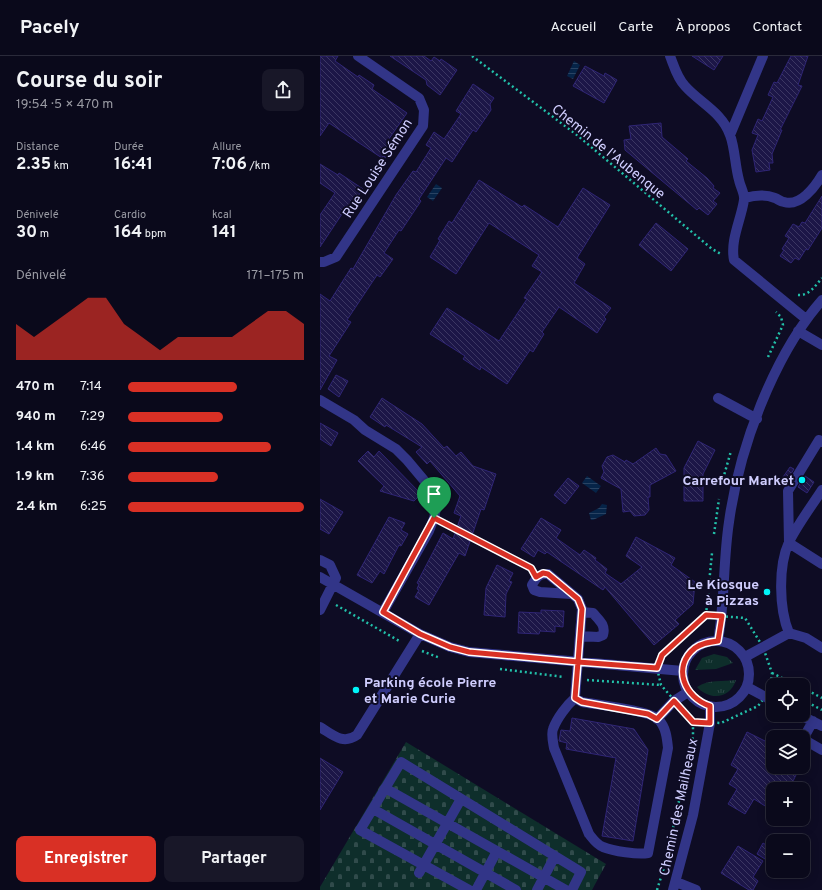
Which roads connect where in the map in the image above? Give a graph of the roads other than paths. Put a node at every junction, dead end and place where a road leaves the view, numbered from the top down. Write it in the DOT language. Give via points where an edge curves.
graph roads {
  1 [pos="358,56"];
  2 [pos="670,56"];
  3 [pos="763,56"];
  4 [pos="730,135"];
  5 [pos="822,175"];
  6 [pos="745,198"];
  7 [pos="320,262"];
  8 [pos="822,300"];
  9 [pos="806,319"];
  10 [pos="798,331"];
  11 [pos="822,345"];
  12 [pos="718,398"];
  13 [pos="320,400"];
  14 [pos="756,419"];
  15 [pos="821,439"];
  16 [pos="822,490"];
  17 [pos="789,542"];
  18 [pos="320,560"];
  19 [pos="822,564"];
  20 [pos="320,577"];
  21 [pos="333,585"];
  22 [pos="571,594"];
  23 [pos="320,610"];
  24 [pos="383,612"];
  25 [pos="582,612"];
  26 [pos="789,632"];
  27 [pos="420,634"];
  28 [pos="580,636"];
  29 [pos="718,641"];
  30 [pos="822,648"];
  31 [pos="745,657"];
  32 [pos="578,662"];
  33 [pos="683,671"];
  34 [pos="747,687"];
  35 [pos="688,692"];
  36 [pos="766,697"];
  37 [pos="575,698"];
  38 [pos="710,706"];
  39 [pos="657,719"];
  40 [pos="818,723"];
  41 [pos="320,727"];
  42 [pos="822,750"];
  43 [pos="385,788"];
  44 [pos="461,798"];
  45 [pos="373,809"];
  46 [pos="448,823"];
  47 [pos="436,844"];
  48 [pos="498,851"];
  49 [pos="555,856"];
  50 [pos="422,869"];
  51 [pos="486,873"];
  52 [pos="543,878"];
  53 [pos="675,886"];
  54 [pos="469,890"];
  55 [pos="476,890"];
  56 [pos="516,890"];
  57 [pos="536,890"];
  58 [pos="566,890"];
  59 [pos="572,890"];
  60 [pos="696,890"];
  1 -- 7 [label="street, Rue Louise Sémon" via="419,98 424,110 423,126 336,257"];
  2 -- 4 [label="street" via="684,85 714,111"];
  3 -- 4 [label="street"];
  4 -- 6 [label="street"];
  5 -- 6 [label="street" via="803,198 793,203 754,195"];
  6 -- 9 [label="street" via="734,242 734,260"];
  8 -- 9 [label="street"];
  9 -- 10 [label="street"];
  10 -- 11 [label="street"];
  10 -- 14 [label="street" via="764,397"];
  12 -- 14 [label="street"];
  13 -- 24 [label="street" via="396,449 433,491 437,504 434,518"];
  14 -- 29 [label="street" via="742,462 729,522"];
  15 -- 17 [label="street" via="788,491"];
  16 -- 17 [label="street"];
  17 -- 19 [label="street"];
  17 -- 26 [label="street" via="783,560 782,584 783,619"];
  18 -- 21 [label="street" via="330,565 336,578"];
  20 -- 21 [label="street"];
  21 -- 23 [label="street"];
  21 -- 24 [label="street"];
  22 -- 22 [label="street" via="548,574 543,573 536,577 532,585 534,590 540,592"];
  22 -- 25 [label="street" via="578,599"];
  24 -- 27 [label="street"];
  25 -- 28 [label="street"];
  25 -- 28 [label="street" via="593,613 605,630 603,635 598,637"];
  26 -- 30 [label="street" via="806,638"];
  26 -- 31 [label="street"];
  27 -- 32 [label="street" via="469,652"];
  27 -- 41 [label="street" via="357,735 350,740 341,740"];
  28 -- 32 [label="street"];
  29 -- 31 [label="street" via="729,643"];
  29 -- 33 [label="street" via="706,642 694,648 687,658"];
  31 -- 34 [label="street" via="749,667"];
  32 -- 33 [label="street"];
  32 -- 37 [label="street"];
  33 -- 35 [label="street"];
  34 -- 36 [label="street"];
  34 -- 38 [label="street" via="732,703 721,707"];
  35 -- 38 [label="street" via="698,701"];
  35 -- 39 [label="street" via="674,701"];
  37 -- 39 [label="street" via="582,702 648,714"];
  37 -- 39 [label="street" via="552,730 554,748 589,834 603,848 641,855 648,853 668,748 663,726"];
  38 -- 53 [label="street, Chemin des Mailheaux" via="710,723 693,815"];
  40 -- 42 [label="street" via="804,739"];
  43 -- 44 [label="street" via="401,762"];
  43 -- 45 [label="street"];
  43 -- 46 [label="street"];
  44 -- 46 [label="street"];
  44 -- 49 [label="street"];
  45 -- 47 [label="street"];
  45 -- 50 [label="street" via="358,834"];
  46 -- 47 [label="street"];
  46 -- 48 [label="street"];
  47 -- 50 [label="street"];
  47 -- 51 [label="street"];
  48 -- 51 [label="street"];
  48 -- 52 [label="street"];
  49 -- 52 [label="street"];
  49 -- 59 [label="street" via="581,872"];
  50 -- 54 [label="street"];
  51 -- 55 [label="street"];
  51 -- 56 [label="street"];
  52 -- 57 [label="street"];
  52 -- 58 [label="street"];
  53 -- 60 [label="street"];
}
